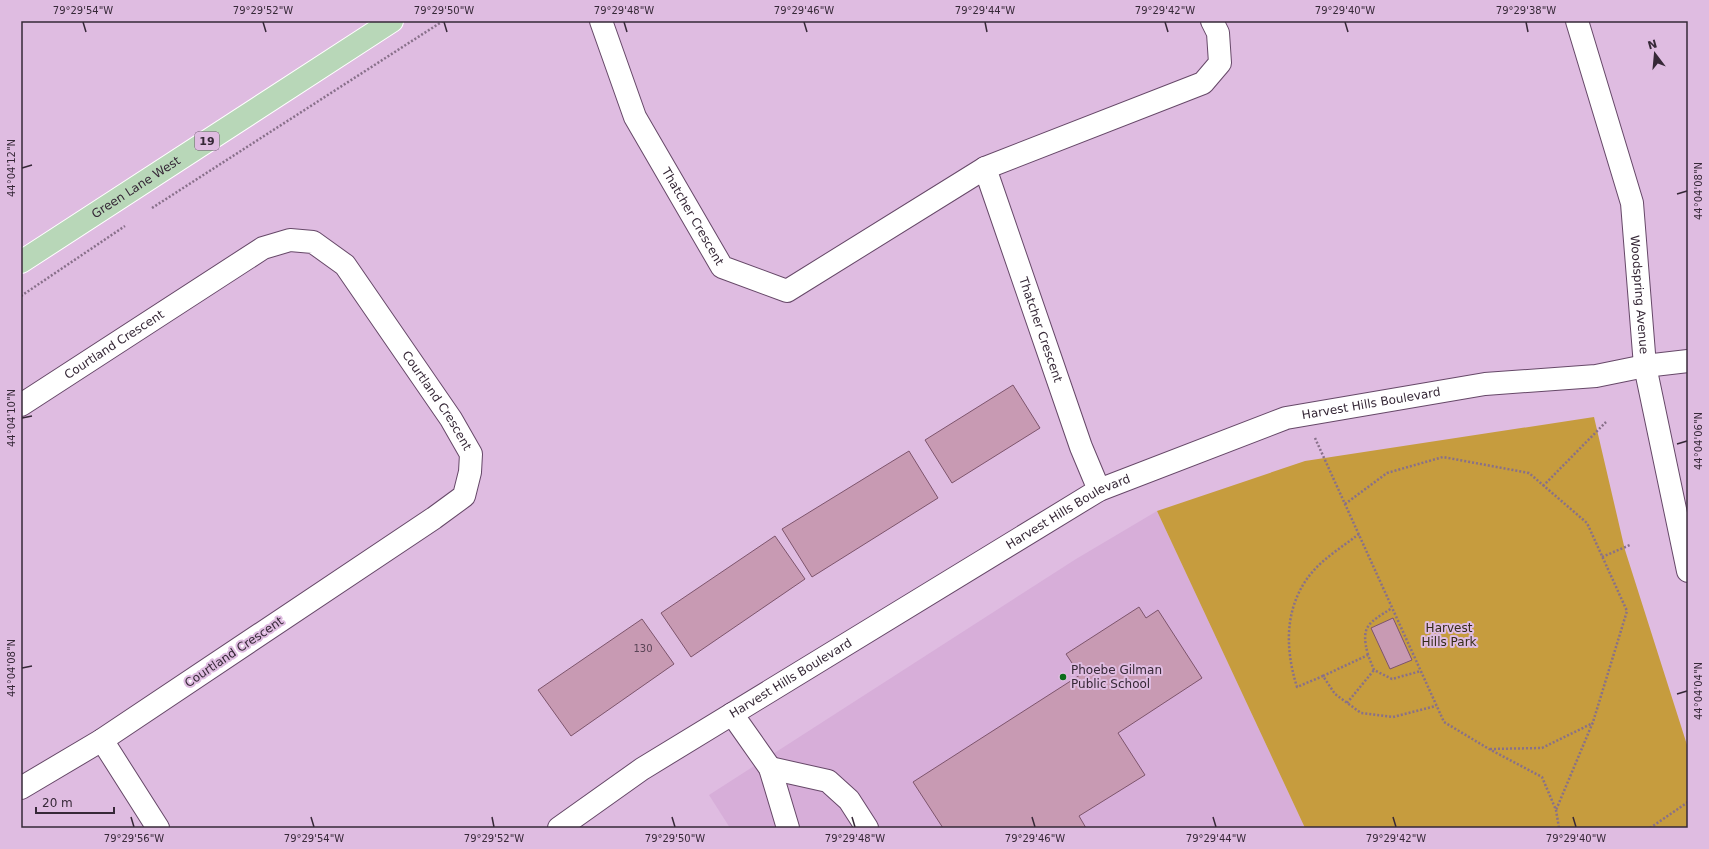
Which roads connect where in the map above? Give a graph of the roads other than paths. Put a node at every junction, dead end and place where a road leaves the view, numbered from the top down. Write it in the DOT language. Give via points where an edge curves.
graph roads {
  1 [pos="392,21"];
  2 [pos="601,21"];
  3 [pos="1212,21"];
  4 [pos="1577,21"];
  5 [pos="984,168"];
  6 [pos="21,262"];
  7 [pos="1688,361"];
  8 [pos="1645,366"];
  9 [pos="21,405"];
  10 [pos="1099,490"];
  11 [pos="1688,571"];
  12 [pos="732,714"];
  13 [pos="102,740"];
  14 [pos="770,768"];
  15 [pos="21,788"];
  16 [pos="158,828"];
  17 [pos="559,828"];
  18 [pos="788,828"];
  19 [pos="867,828"];
  1 -- 6 [label="main road, Green Lane West / 19"];
  2 -- 5 [label="street, Thatcher Crescent" via="635,117 722,266 729,269 787,291"];
  3 -- 5 [label="street, Thatcher Crescent" via="1218,33 1220,63 1203,83"];
  4 -- 8 [label="street, Woodspring Avenue" via="1632,203"];
  5 -- 10 [label="street, Thatcher Crescent" via="1081,446"];
  7 -- 8 [label="street, Harvest Hills Boulevard"];
  8 -- 10 [label="street, Harvest Hills Boulevard" via="1596,376 1485,384 1286,418"];
  8 -- 11 [label="street, Woodspring Avenue"];
  9 -- 13 [label="street, Courtland Crescent" via="263,248 290,240 313,242 345,265 451,419 471,454 464,496"];
  10 -- 12 [label="street, Harvest Hills Boulevard"];
  12 -- 14 [label="street"];
  12 -- 17 [label="street, Harvest Hills Boulevard" via="642,769"];
  13 -- 15 [label="street, Courtland Crescent"];
  13 -- 16 [label="street"];
  14 -- 18 [label="street"];
  14 -- 19 [label="street" via="828,781 849,800"];
}
